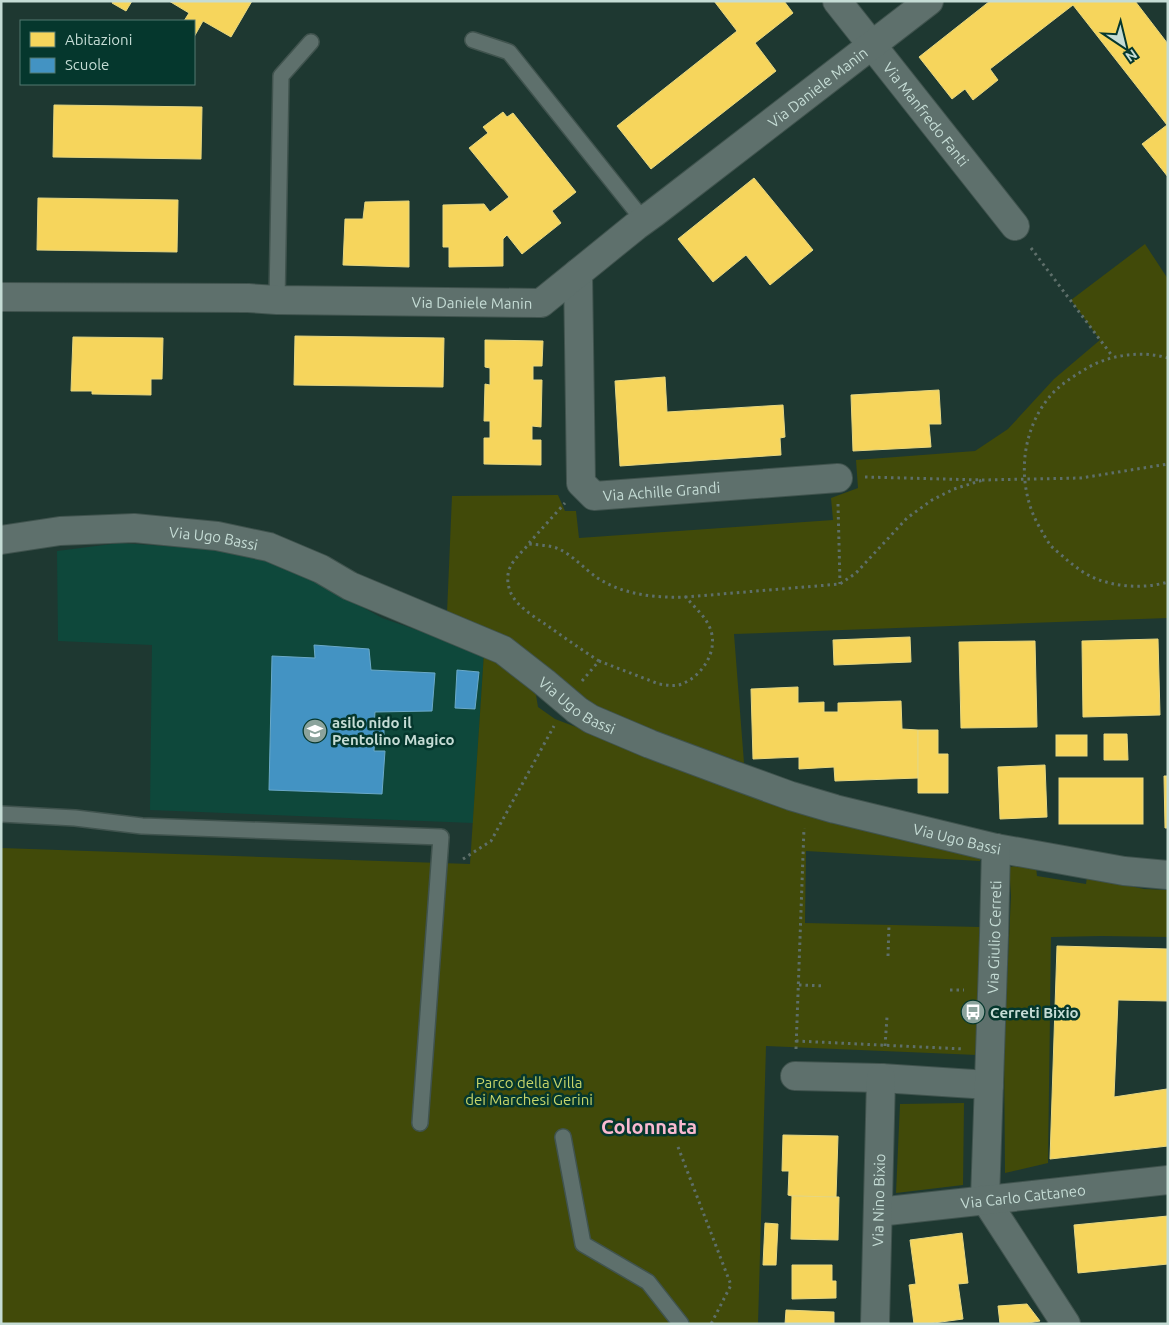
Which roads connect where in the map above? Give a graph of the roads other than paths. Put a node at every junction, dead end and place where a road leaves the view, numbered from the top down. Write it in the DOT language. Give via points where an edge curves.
graph roads {
  1 [pos="837,1"];
  2 [pos="928,1"];
  3 [pos="473,40"];
  4 [pos="311,42"];
  5 [pos="872,45"];
  6 [pos="644,221"];
  7 [pos="1015,226"];
  8 [pos="578,273"];
  9 [pos="1,298"];
  10 [pos="277,300"];
  11 [pos="838,478"];
  12 [pos="1,540"];
  13 [pos="1,814"];
  14 [pos="996,848"];
  15 [pos="1168,875"];
  16 [pos="795,1076"];
  17 [pos="881,1078"];
  18 [pos="990,1085"];
  19 [pos="420,1124"];
  20 [pos="563,1137"];
  21 [pos="1168,1180"];
  22 [pos="984,1199"];
  23 [pos="878,1212"];
  24 [pos="681,1324"];
  25 [pos="875,1324"];
  26 [pos="1066,1324"];
  1 -- 5 [label="street, Via Manfredo Fanti"];
  2 -- 5 [label="street, Via Daniele Manin"];
  3 -- 6 [label="lane" via="509,52"];
  4 -- 10 [label="lane" via="281,76"];
  5 -- 6 [label="street, Via Daniele Manin"];
  5 -- 7 [label="street, Via Manfredo Fanti"];
  6 -- 8 [label="street, Via Daniele Manin"];
  8 -- 10 [label="street, Via Daniele Manin" via="541,303"];
  8 -- 11 [label="street, Via Achille Grandi" via="580,483 594,496"];
  9 -- 10 [label="street, Via Daniele Manin"];
  12 -- 14 [label="street, Via Ugo Bassi" via="60,531 134,528 217,536 269,546 321,568 350,586 503,650 591,719 650,744 791,796"];
  13 -- 19 [label="lane" via="142,826 441,837"];
  14 -- 15 [label="street, Via Ugo Bassi" via="1124,871"];
  14 -- 18 [label="street, Via Giulio Cerreti"];
  16 -- 17 [label="street"];
  17 -- 18 [label="street"];
  17 -- 23 [label="street, Via Nino Bixio"];
  18 -- 22 [label="street, Via Giulio Cerreti"];
  20 -- 24 [label="lane" via="583,1244 648,1282"];
  21 -- 22 [label="street, Via Carlo Cattaneo"];
  22 -- 23 [label="street, Via Carlo Cattaneo"];
  22 -- 26 [label="street"];
  23 -- 25 [label="street, Via Nino Bixio"];
}
